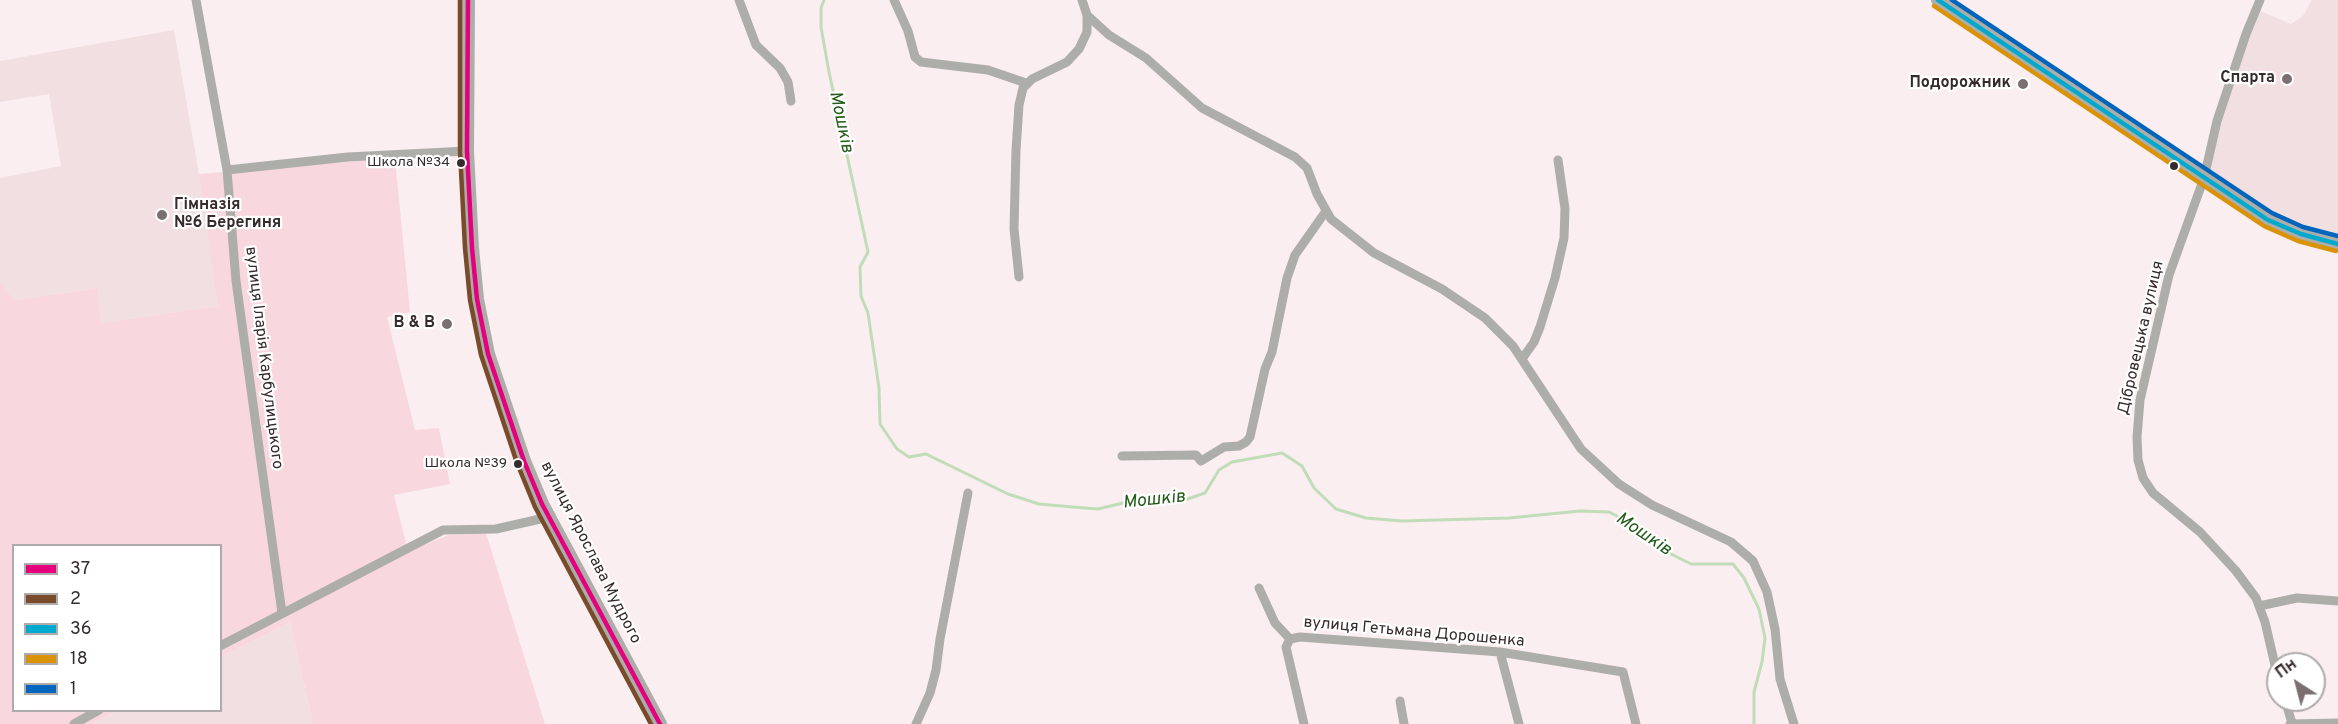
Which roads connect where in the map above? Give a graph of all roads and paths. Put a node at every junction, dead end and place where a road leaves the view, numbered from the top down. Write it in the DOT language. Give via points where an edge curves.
graph roads {
  1 [pos="196,0"];
  2 [pos="468,0"];
  3 [pos="739,0"];
  4 [pos="894,0"];
  5 [pos="1082,0"];
  6 [pos="1939,0"];
  7 [pos="2260,0"];
  8 [pos="1087,15"];
  9 [pos="1026,83"];
  10 [pos="791,101"];
  11 [pos="467,151"];
  12 [pos="1558,160"];
  13 [pos="227,170"];
  14 [pos="2204,178"];
  15 [pos="1326,211"];
  16 [pos="2338,244"];
  17 [pos="1019,277"];
  18 [pos="1522,359"];
  19 [pos="1122,456"];
  20 [pos="968,493"];
  21 [pos="549,516"];
  22 [pos="1259,588"];
  23 [pos="2338,601"];
  24 [pos="2259,606"];
  25 [pos="282,613"];
  26 [pos="1290,639"];
  27 [pos="222,645"];
  28 [pos="1500,652"];
  29 [pos="2272,652"];
  30 [pos="1400,701"];
  31 [pos="97,712"];
  32 [pos="2291,723"];
  33 [pos="2338,723"];
  34 [pos="74,724"];
  35 [pos="660,724"];
  36 [pos="916,724"];
  37 [pos="1304,724"];
  38 [pos="1404,724"];
  39 [pos="1519,724"];
  40 [pos="1636,724"];
  41 [pos="1794,724"];
  1 -- 13 [label="street, вулиця Іларія Карбулицького"];
  2 -- 11 [label="main road, вулиця Ярослава Мудрого"];
  3 -- 10 [label="street" via="756,45 780,68 788,82"];
  4 -- 9 [label="street" via="915,57 921,62 988,70"];
  5 -- 8 [label="street"];
  6 -- 14 [label="main road"];
  7 -- 14 [label="street, Дібровецька вулиця" via="2217,121"];
  8 -- 9 [label="street" via="1087,32 1079,49 1067,62"];
  8 -- 15 [label="street" via="1109,35 1146,58 1202,108 1295,158 1307,168"];
  9 -- 17 [label="street" via="1019,105 1016,150 1014,229"];
  11 -- 13 [label="street" via="348,157"];
  11 -- 21 [label="main road, вулиця Ярослава Мудрого" via="477,299 488,354 524,461"];
  12 -- 18 [label="street" via="1565,209 1564,237 1540,327"];
  13 -- 25 [label="street, вулиця Іларія Карбулицького" via="236,281"];
  14 -- 16 [label="main road" via="2268,219 2301,234"];
  14 -- 24 [label="street, Дібровецька вулиця" via="2166,286 2140,400 2138,460 2153,493 2200,532 2236,571"];
  15 -- 18 [label="street" via="1374,253 1442,289 1485,318"];
  15 -- 19 [label="street" via="1295,255 1287,278 1272,352 1246,442 1224,447 1200,461 1196,455"];
  18 -- 41 [label="street" via="1581,448 1619,484 1652,505 1731,542 1753,561 1767,592 1780,679"];
  20 -- 36 [label="street" via="936,670"];
  21 -- 25 [label="street" via="496,529 443,530"];
  21 -- 35 [label="main road, вулиця Ярослава Мудрого"];
  22 -- 26 [label="street" via="1275,623"];
  23 -- 24 [label="street" via="2297,598"];
  24 -- 29 [label="street, Дібровецька вулиця"];
  25 -- 27 [label="street"];
  26 -- 28 [label="street, вулиця Гетьмана Дорошенка"];
  26 -- 37 [label="street, вулиця Гетьмана Дорошенка" via="1286,647"];
  28 -- 39 [label="street"];
  28 -- 40 [label="street, вулиця Гетьмана Дорошенка" via="1623,672"];
  30 -- 38 [label="street"];
  31 -- 34 [label="street"];
  32 -- 33 [label="street"];
}
